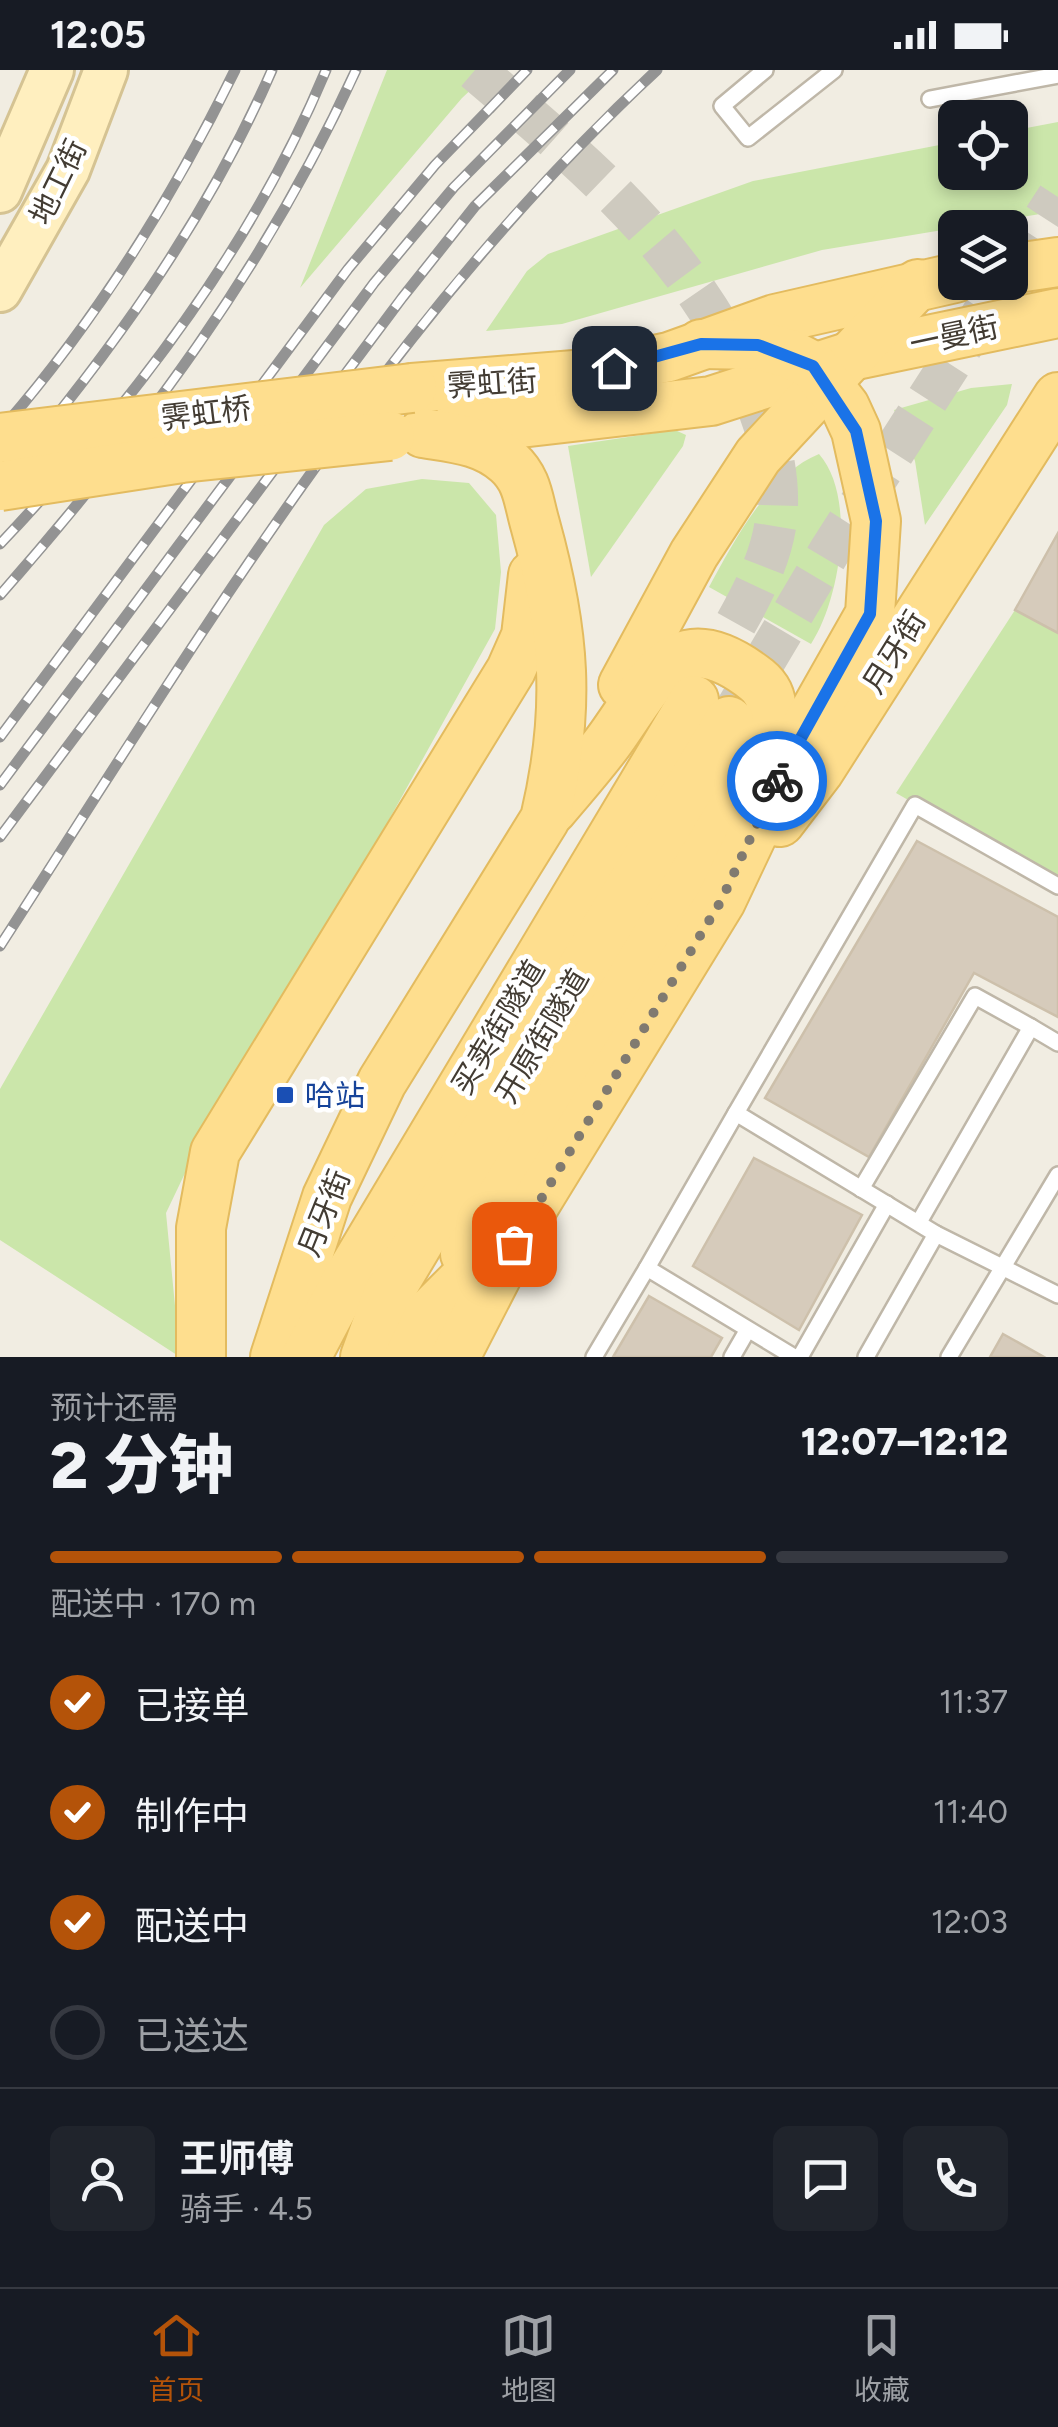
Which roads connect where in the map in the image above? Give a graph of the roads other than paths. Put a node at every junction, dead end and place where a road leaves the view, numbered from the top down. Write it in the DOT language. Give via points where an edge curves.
graph roads {
  1 [pos="52,70"];
  2 [pos="106,70"];
  3 [pos="765,70"];
  4 [pos="834,70"];
  5 [pos="1058,75"];
  6 [pos="930,99"];
  7 [pos="0,191"];
  8 [pos="1044,279"];
  9 [pos="937,281"];
  10 [pos="0,290"];
  11 [pos="701,344"];
  12 [pos="830,368"];
  13 [pos="1058,397"];
  14 [pos="408,419"];
  15 [pos="1058,435"];
  16 [pos="0,438"];
  17 [pos="1017,459"];
  18 [pos="0,486"];
  19 [pos="531,512"];
  20 [pos="711,710"];
  21 [pos="545,819"];
  22 [pos="1058,886"];
  23 [pos="721,901"];
  24 [pos="1030,1027"];
  25 [pos="1058,1044"];
  26 [pos="736,1113"];
  27 [pos="1055,1186"];
  28 [pos="861,1189"];
  29 [pos="888,1204"];
  30 [pos="918,1222"];
  31 [pos="936,1234"];
  32 [pos="647,1268"];
  33 [pos="1003,1268"];
  34 [pos="1058,1296"];
  35 [pos="748,1331"];
  36 [pos="454,1340"];
  37 [pos="202,1357"];
  38 [pos="275,1357"];
  39 [pos="306,1357"];
  40 [pos="365,1357"];
  41 [pos="409,1357"];
  42 [pos="594,1357"];
  43 [pos="732,1357"];
  44 [pos="797,1357"];
  45 [pos="866,1357"];
  46 [pos="949,1357"];
  1 -- 7 [label="main road, 地工街"];
  2 -- 10 [label="main road, 地工街" via="68,170"];
  3 -- 4 [label="lane" via="722,106 748,138"];
  5 -- 6 [label="lane"];
  8 -- 12 [label="main road, 一曼街"];
  9 -- 11 [label="main road, 霁虹街" via="775,319"];
  9 -- 12 [label="main road, 月牙街"];
  11 -- 12 [label="main road" via="758,345"];
  11 -- 14 [label="main road, 霁虹街"];
  12 -- 14 [label="main road, 霁虹街" via="711,401"];
  12 -- 21 [label="main road, 月牙街" via="731,493"];
  12 -- 23 [label="main road, 月牙街" via="856,431 873,500 874,596 864,628 790,755"];
  13 -- 17 [label="main road, 月牙街"];
  14 -- 16 [label="main road, 霁虹桥, bridge"];
  14 -- 18 [label="main road, 霁虹桥, bridge"];
  14 -- 19 [label="main road, 月牙街" via="496,453 523,478"];
  15 -- 17 [label="main road"];
  17 -- 23 [label="main road, 月牙街" via="819,770"];
  19 -- 21 [label="main road, 月牙街" via="549,575 563,675 564,724"];
  19 -- 37 [label="main road" via="532,602 512,670 215,1152 200,1228"];
  20 -- 39 [label="main road, 买卖街隧道" via="359,1259"];
  20 -- 40 [label="main road, 开原街隧道" via="388,1294"];
  21 -- 36 [label="main road" via="672,658 699,652 720,659 768,693 773,717 762,743"];
  21 -- 38 [label="main road, 月牙街" via="382,1082 328,1198"];
  22 -- 26 [label="lane" via="915,805"];
  23 -- 36 [label="main road, 月牙街"];
  24 -- 25 [label="lane"];
  24 -- 28 [label="lane" via="974,996"];
  24 -- 30 [label="lane"];
  26 -- 28 [label="lane"];
  26 -- 32 [label="lane"];
  27 -- 33 [label="lane"];
  28 -- 29 [label="lane"];
  29 -- 30 [label="lane"];
  29 -- 44 [label="lane"];
  30 -- 31 [label="lane"];
  31 -- 33 [label="lane"];
  31 -- 45 [label="lane"];
  32 -- 35 [label="lane"];
  32 -- 42 [label="lane"];
  33 -- 34 [label="lane"];
  33 -- 46 [label="lane"];
  35 -- 43 [label="lane"];
  35 -- 44 [label="lane"];
  36 -- 41 [label="main road, 月牙街"];
}
